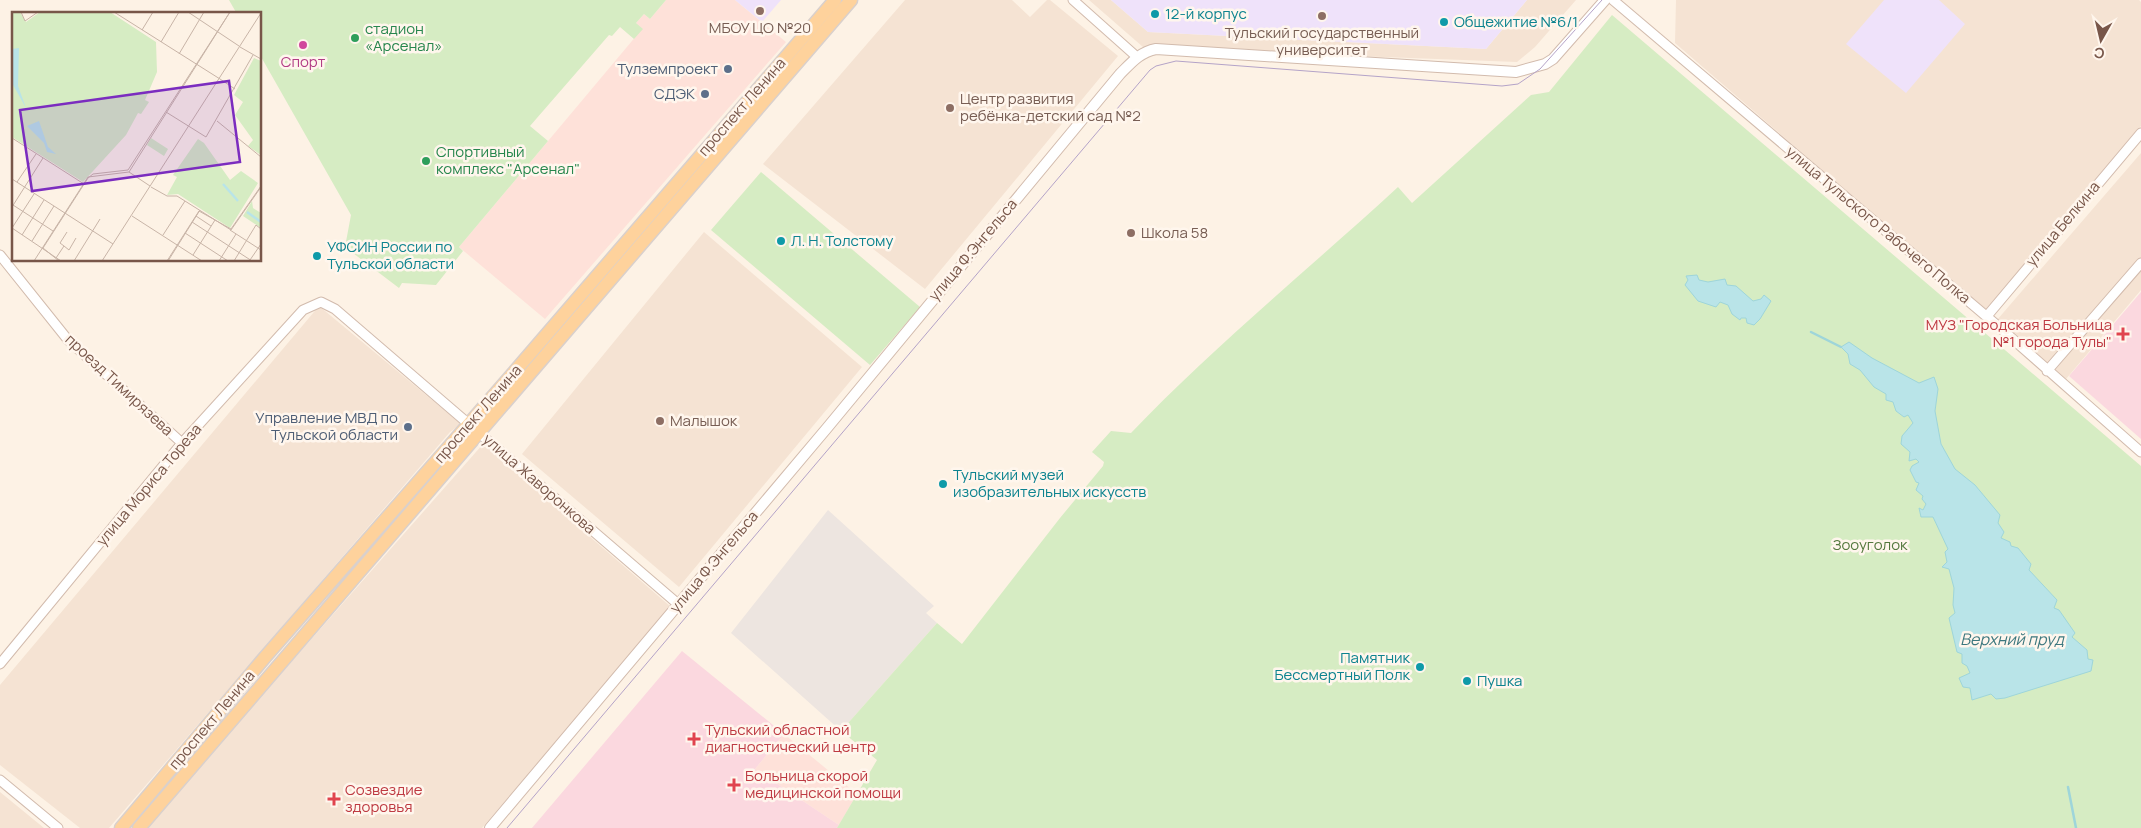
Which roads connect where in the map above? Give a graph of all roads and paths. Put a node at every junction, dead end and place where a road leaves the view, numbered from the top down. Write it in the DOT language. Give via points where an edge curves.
graph roads {
  1 [pos="835,0"];
  2 [pos="850,0"];
  3 [pos="1073,0"];
  4 [pos="1605,0"];
  5 [pos="1613,0"];
  6 [pos="1137,57"];
  7 [pos="2141,133"];
  8 [pos="0,254"];
  9 [pos="2141,263"];
  10 [pos="303,310"];
  11 [pos="1987,316"];
  12 [pos="2047,371"];
  13 [pos="474,428"];
  14 [pos="182,443"];
  15 [pos="2141,452"];
  16 [pos="678,604"];
  17 [pos="0,664"];
  18 [pos="0,780"];
  19 [pos="58,828"];
  20 [pos="121,828"];
  21 [pos="139,828"];
  22 [pos="490,828"];
  1 -- 13 [label="main road, проспект Ленина"];
  2 -- 13 [label="main road, проспект Ленина"];
  3 -- 6 [label="street"];
  4 -- 6 [label="street, улица Ф.Энгельса" via="1553,59 1516,72 1156,49"];
  5 -- 11 [label="street, улица Тульского Рабочего Полка"];
  6 -- 16 [label="street, улица Ф.Энгельса"];
  7 -- 11 [label="street, улица Белкина"];
  8 -- 14 [label="street, проезд Тимирязева" via="68,340"];
  9 -- 12 [label="street"];
  10 -- 13 [label="street, улица Жаворонкова" via="321,302 328,305"];
  10 -- 14 [label="street, улица Мориса Тореза"];
  11 -- 12 [label="street, улица Тульского Рабочего Полка"];
  12 -- 15 [label="street, улица Тульского Рабочего Полка"];
  13 -- 16 [label="street, улица Жаворонкова"];
  13 -- 20 [label="main road, проспект Ленина" via="266,656"];
  13 -- 21 [label="main road, проспект Ленина"];
  14 -- 17 [label="street, улица Мориса Тореза"];
  16 -- 22 [label="street, улица Ф.Энгельса"];
  18 -- 19 [label="street"];
}
